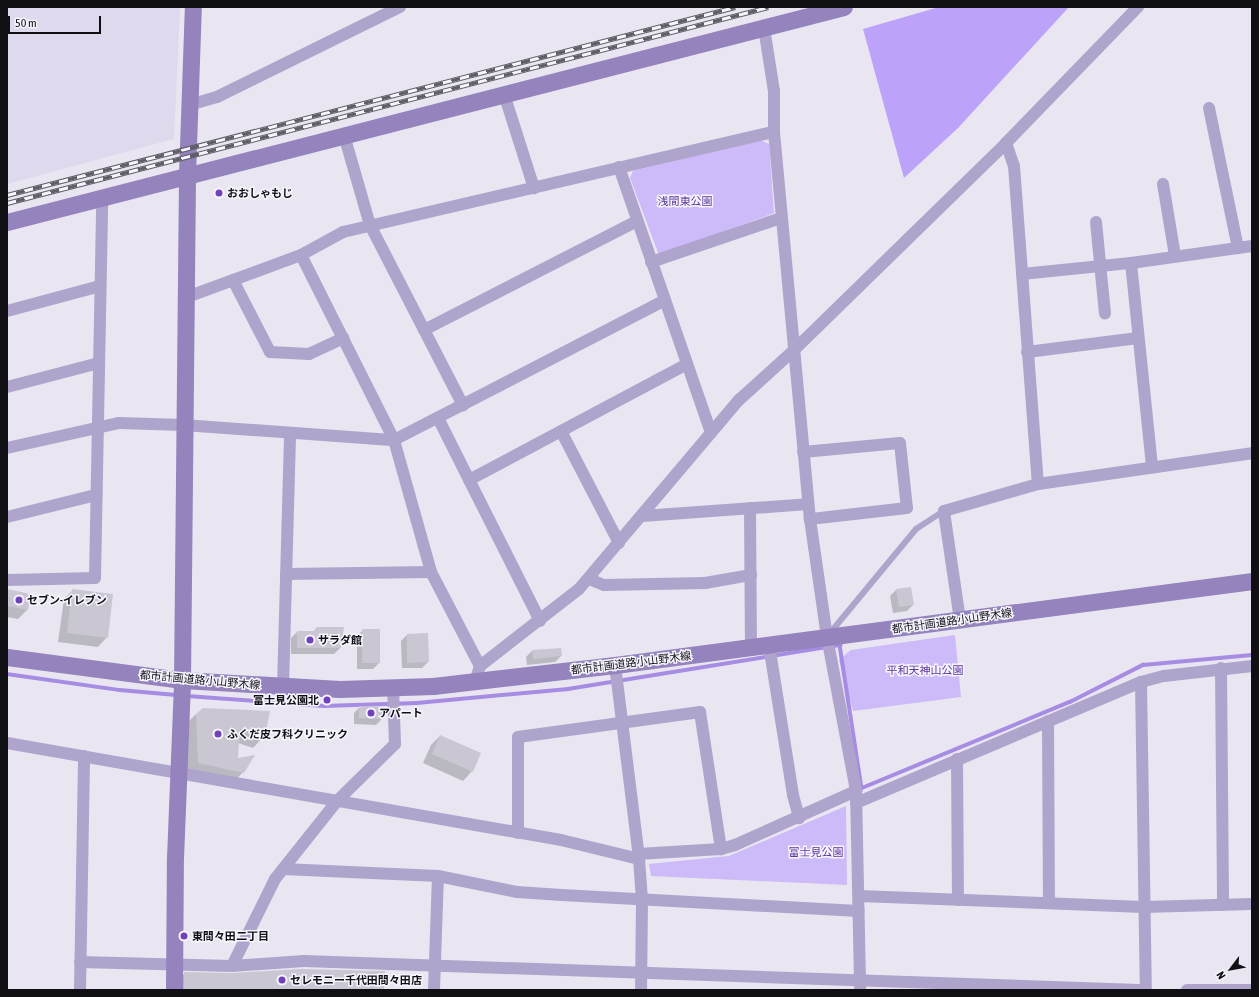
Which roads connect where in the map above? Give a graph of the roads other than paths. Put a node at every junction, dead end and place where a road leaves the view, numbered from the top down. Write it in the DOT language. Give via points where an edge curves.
graph roads {
  1 [pos="193,7"];
  2 [pos="400,7"];
  3 [pos="844,7"];
  4 [pos="1138,7"];
  5 [pos="764,28"];
  6 [pos="504,94"];
  7 [pos="189,105"];
  8 [pos="1209,108"];
  9 [pos="774,132"];
  10 [pos="344,135"];
  11 [pos="1006,143"];
  12 [pos="619,167"];
  13 [pos="187,175"];
  14 [pos="1163,184"];
  15 [pos="534,188"];
  16 [pos="102,197"];
  17 [pos="781,218"];
  18 [pos="7,222"];
  19 [pos="637,222"];
  20 [pos="1096,222"];
  21 [pos="370,225"];
  22 [pos="1252,246"];
  23 [pos="1238,248"];
  24 [pos="300,254"];
  25 [pos="1175,256"];
  26 [pos="651,262"];
  27 [pos="1131,263"];
  28 [pos="1100,267"];
  29 [pos="1022,274"];
  30 [pos="233,280"];
  31 [pos="100,286"];
  32 [pos="187,297"];
  33 [pos="665,300"];
  34 [pos="7,310"];
  35 [pos="1105,314"];
  36 [pos="424,330"];
  37 [pos="343,338"];
  38 [pos="1138,338"];
  39 [pos="792,352"];
  40 [pos="1027,352"];
  41 [pos="98,363"];
  42 [pos="687,364"];
  43 [pos="7,387"];
  44 [pos="463,405"];
  45 [pos="438,418"];
  46 [pos="183,425"];
  47 [pos="97,426"];
  48 [pos="560,431"];
  49 [pos="712,432"];
  50 [pos="290,433"];
  51 [pos="394,440"];
  52 [pos="7,448"];
  53 [pos="803,452"];
  54 [pos="1252,453"];
  55 [pos="1152,467"];
  56 [pos="469,480"];
  57 [pos="1038,484"];
  58 [pos="96,495"];
  59 [pos="808,504"];
  60 [pos="750,508"];
  61 [pos="944,511"];
  62 [pos="642,516"];
  63 [pos="7,517"];
  64 [pos="810,519"];
  65 [pos="619,543"];
  66 [pos="431,572"];
  67 [pos="286,574"];
  68 [pos="751,575"];
  69 [pos="589,579"];
  70 [pos="7,580"];
  71 [pos="1252,580"];
  72 [pos="960,620"];
  73 [pos="540,621"];
  74 [pos="827,638"];
  75 [pos="769,645"];
  76 [pos="752,648"];
  77 [pos="7,657"];
  78 [pos="615,665"];
  79 [pos="480,666"];
  80 [pos="1252,666"];
  81 [pos="1221,668"];
  82 [pos="182,680"];
  83 [pos="1141,682"];
  84 [pos="475,683"];
  85 [pos="283,687"];
  86 [pos="393,688"];
  87 [pos="1048,721"];
  88 [pos="622,723"];
  89 [pos="7,742"];
  90 [pos="84,756"];
  91 [pos="957,759"];
  92 [pos="178,771"];
  93 [pos="856,797"];
  94 [pos="337,801"];
  95 [pos="799,818"];
  96 [pos="518,832"];
  97 [pos="721,849"];
  98 [pos="639,856"];
  99 [pos="283,869"];
  100 [pos="438,876"];
  101 [pos="859,896"];
  102 [pos="642,900"];
  103 [pos="958,900"];
  104 [pos="1049,903"];
  105 [pos="1252,904"];
  106 [pos="1223,905"];
  107 [pos="1143,907"];
  108 [pos="859,910"];
  109 [pos="80,962"];
  110 [pos="174,964"];
  111 [pos="232,966"];
  112 [pos="434,966"];
  113 [pos="641,972"];
  114 [pos="860,985"];
  115 [pos="80,990"];
  116 [pos="174,990"];
  117 [pos="434,990"];
  118 [pos="641,990"];
  119 [pos="1139,990"];
  120 [pos="1146,990"];
  121 [pos="1187,990"];
  122 [pos="1252,990"];
  1 -- 7 [label="street"];
  2 -- 7 [label="street" via="217,97"];
  3 -- 5 [label="street"];
  4 -- 11 [label="street"];
  5 -- 6 [label="street"];
  5 -- 9 [label="street" via="774,91"];
  6 -- 10 [label="street"];
  6 -- 15 [label="street"];
  7 -- 13 [label="street"];
  8 -- 23 [label="street"];
  9 -- 12 [label="street"];
  9 -- 17 [label="street"];
  10 -- 13 [label="street"];
  10 -- 21 [label="street"];
  11 -- 29 [label="street" via="1014,166"];
  11 -- 39 [label="street"];
  12 -- 15 [label="street"];
  12 -- 19 [label="street"];
  13 -- 16 [label="street"];
  13 -- 32 [label="street"];
  14 -- 25 [label="street"];
  15 -- 21 [label="street"];
  16 -- 18 [label="street"];
  16 -- 31 [label="street"];
  17 -- 26 [label="street"];
  17 -- 39 [label="street"];
  19 -- 26 [label="street"];
  19 -- 36 [label="street"];
  20 -- 28 [label="street"];
  21 -- 24 [label="street" via="343,232"];
  21 -- 36 [label="street"];
  22 -- 23 [label="street"];
  23 -- 25 [label="street"];
  24 -- 30 [label="street"];
  24 -- 37 [label="street"];
  25 -- 27 [label="street"];
  26 -- 33 [label="street"];
  27 -- 28 [label="street"];
  27 -- 38 [label="street"];
  28 -- 29 [label="street"];
  28 -- 35 [label="street"];
  29 -- 40 [label="street"];
  30 -- 32 [label="street"];
  30 -- 37 [label="street" via="270,352 308,354"];
  31 -- 34 [label="street"];
  31 -- 41 [label="street"];
  32 -- 46 [label="street"];
  33 -- 42 [label="street"];
  33 -- 44 [label="street"];
  36 -- 44 [label="street"];
  37 -- 51 [label="street"];
  38 -- 40 [label="street"];
  38 -- 55 [label="street"];
  39 -- 49 [label="street" via="739,400"];
  39 -- 53 [label="street"];
  40 -- 57 [label="street"];
  41 -- 43 [label="street"];
  41 -- 47 [label="street"];
  42 -- 48 [label="street"];
  42 -- 49 [label="street"];
  44 -- 45 [label="street"];
  45 -- 51 [label="street"];
  45 -- 56 [label="street"];
  46 -- 47 [label="street" via="119,423"];
  46 -- 50 [label="street"];
  46 -- 82 [label="street"];
  47 -- 52 [label="street"];
  47 -- 58 [label="street"];
  48 -- 56 [label="street"];
  48 -- 65 [label="street"];
  49 -- 62 [label="street"];
  50 -- 51 [label="street"];
  50 -- 67 [label="street"];
  51 -- 66 [label="street"];
  53 -- 59 [label="street"];
  53 -- 64 [label="street" via="900,442 907,508"];
  54 -- 55 [label="street"];
  55 -- 57 [label="street"];
  56 -- 73 [label="street"];
  57 -- 61 [label="street"];
  58 -- 63 [label="street"];
  58 -- 70 [label="street" via="95,578"];
  59 -- 60 [label="street"];
  59 -- 64 [label="street"];
  60 -- 62 [label="street"];
  60 -- 68 [label="street"];
  61 -- 72 [label="street"];
  61 -- 74 [label="lane" via="916,529"];
  62 -- 65 [label="street"];
  64 -- 74 [label="street"];
  65 -- 69 [label="street"];
  66 -- 67 [label="street"];
  66 -- 79 [label="street"];
  67 -- 85 [label="street"];
  68 -- 69 [label="street" via="697,583 604,585"];
  68 -- 76 [label="street"];
  69 -- 73 [label="street"];
  71 -- 72 [label="street, 都市計画道路小山野木線"];
  72 -- 74 [label="street, 都市計画道路小山野木線"];
  73 -- 79 [label="street"];
  74 -- 75 [label="street, 都市計画道路小山野木線"];
  74 -- 93 [label="street"];
  75 -- 76 [label="street, 都市計画道路小山野木線"];
  75 -- 95 [label="street" via="793,796"];
  76 -- 78 [label="street, 都市計画道路小山野木線"];
  77 -- 82 [label="street, 都市計画道路小山野木線"];
  78 -- 84 [label="street, 都市計画道路小山野木線"];
  78 -- 88 [label="street"];
  79 -- 84 [label="street"];
  80 -- 81 [label="street"];
  81 -- 83 [label="street"];
  81 -- 106 [label="street"];
  82 -- 85 [label="street, 都市計画道路小山野木線"];
  82 -- 92 [label="street"];
  83 -- 87 [label="street"];
  83 -- 107 [label="street"];
  84 -- 86 [label="street, 都市計画道路小山野木線"];
  85 -- 86 [label="street, 都市計画道路小山野木線"];
  86 -- 94 [label="street" via="394,744"];
  87 -- 91 [label="street"];
  87 -- 104 [label="street"];
  88 -- 96 [label="street" via="518,737"];
  88 -- 97 [label="street" via="700,712"];
  88 -- 98 [label="street"];
  89 -- 90 [label="street"];
  90 -- 92 [label="street"];
  90 -- 109 [label="street"];
  91 -- 93 [label="street"];
  91 -- 103 [label="street"];
  92 -- 94 [label="street"];
  92 -- 110 [label="street"];
  93 -- 95 [label="street"];
  93 -- 101 [label="street"];
  94 -- 96 [label="street"];
  94 -- 99 [label="street"];
  95 -- 97 [label="street"];
  96 -- 98 [label="street"];
  97 -- 98 [label="street"];
  98 -- 102 [label="street"];
  99 -- 100 [label="street"];
  99 -- 111 [label="street" via="275,879"];
  100 -- 102 [label="street" via="517,892"];
  100 -- 112 [label="street"];
  101 -- 103 [label="street"];
  101 -- 108 [label="street"];
  102 -- 108 [label="street"];
  102 -- 113 [label="street"];
  103 -- 104 [label="street"];
  104 -- 107 [label="street"];
  105 -- 106 [label="street"];
  106 -- 107 [label="street"];
  107 -- 120 [label="street"];
  108 -- 114 [label="street"];
  109 -- 110 [label="street"];
  109 -- 115 [label="street"];
  110 -- 111 [label="street"];
  110 -- 116 [label="street"];
  111 -- 112 [label="street" via="304,961"];
  112 -- 113 [label="street"];
  112 -- 117 [label="street"];
  113 -- 114 [label="street"];
  113 -- 118 [label="street"];
  114 -- 119 [label="street"];
  121 -- 122 [label="street"];
}
